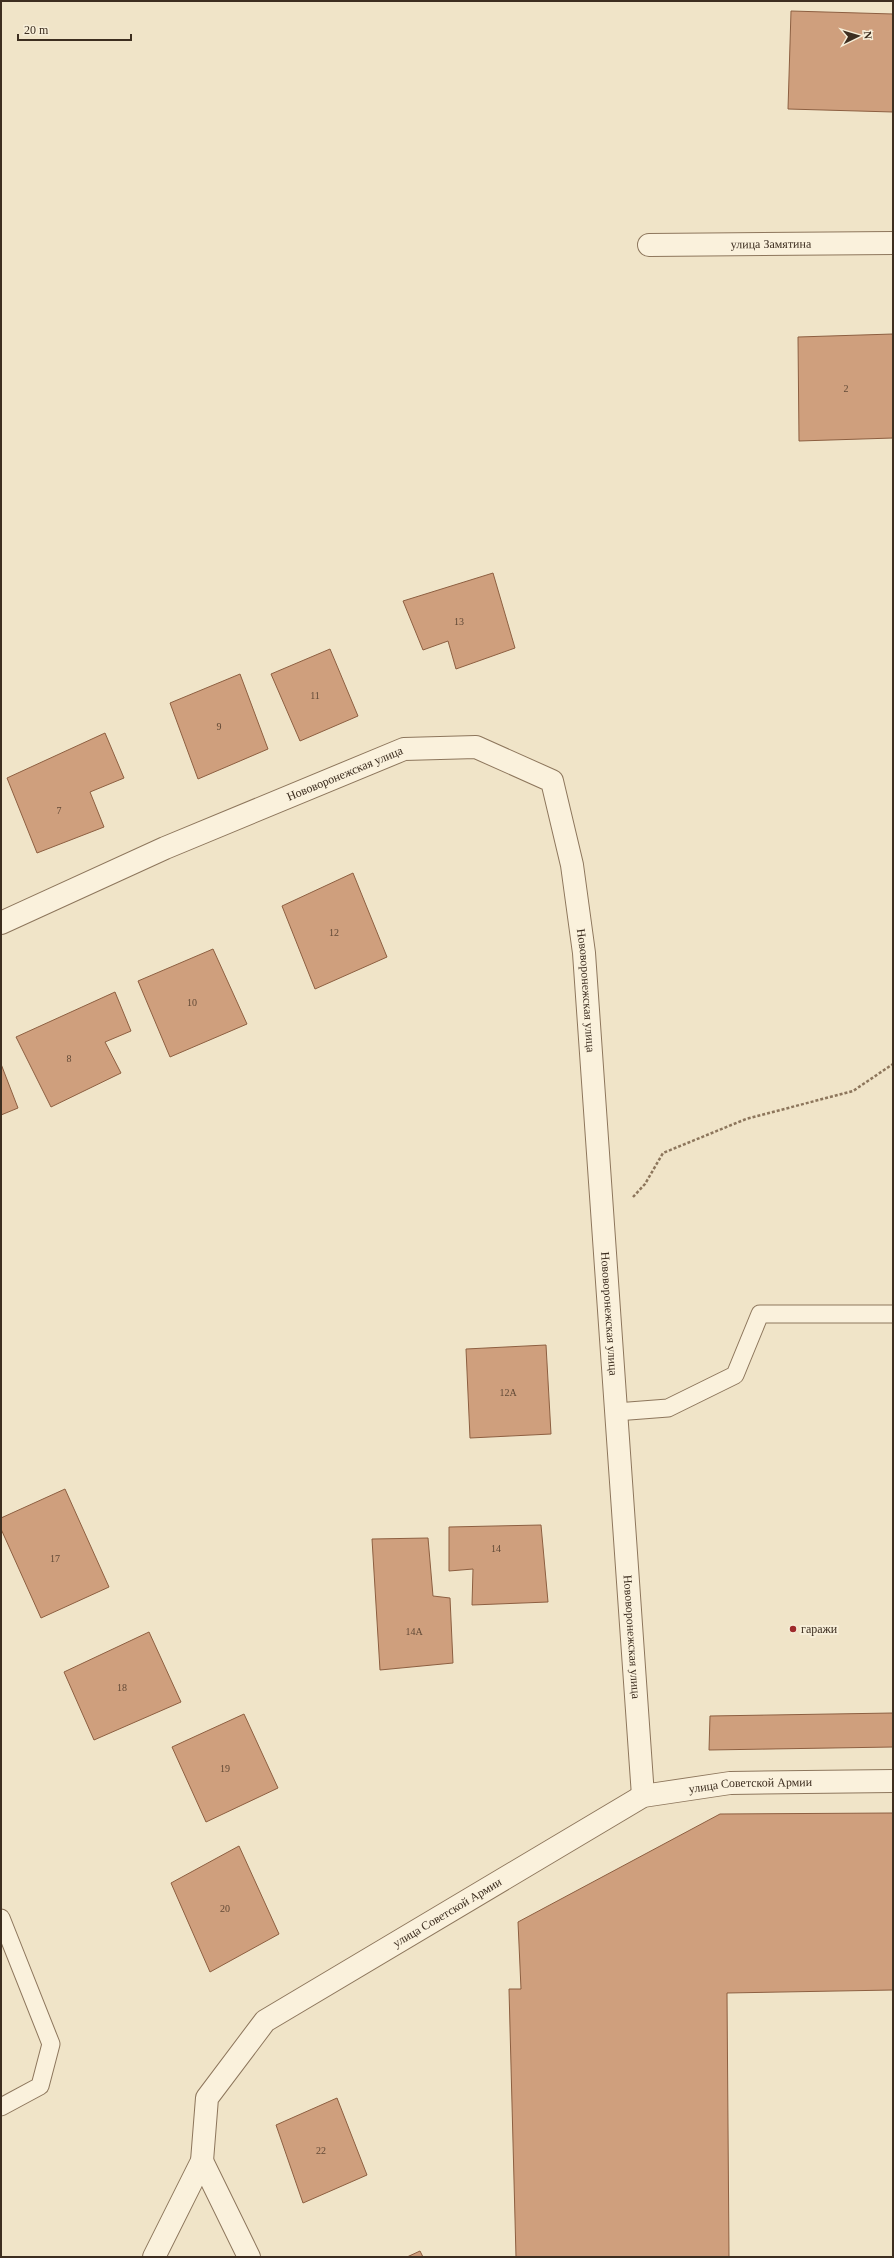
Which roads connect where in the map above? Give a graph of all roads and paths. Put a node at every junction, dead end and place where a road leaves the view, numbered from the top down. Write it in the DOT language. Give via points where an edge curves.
graph roads {
  1 [pos="893,243"];
  2 [pos="649,245"];
  3 [pos="1,923"];
  4 [pos="893,1064"];
  5 [pos="604,1231"];
  6 [pos="893,1314"];
  7 [pos="616,1412"];
  8 [pos="893,1781"];
  9 [pos="643,1796"];
  10 [pos="1,1918"];
  11 [pos="1,2107"];
  12 [pos="202,2161"];
  13 [pos="154,2257"];
  14 [pos="249,2257"];
  1 -- 2 [label="street, улица Замятина"];
  3 -- 5 [label="street, Нововоронежская улица" via="164,848 404,749 476,747 552,781 572,865 584,953"];
  4 -- 5 [label="path" via="853,1091 746,1119 663,1153 645,1184"];
  5 -- 7 [label="street, Нововоронежская улица"];
  6 -- 7 [label="lane" via="760,1314 735,1375 668,1408"];
  7 -- 9 [label="street, Нововоронежская улица"];
  8 -- 9 [label="street, улица Советской Армии" via="730,1783"];
  9 -- 12 [label="street, улица Советской Армии" via="265,2021 207,2098"];
  10 -- 11 [label="lane" via="51,2044 40,2086"];
  12 -- 13 [label="street, улица Советской Армии"];
  12 -- 14 [label="street"];
}
